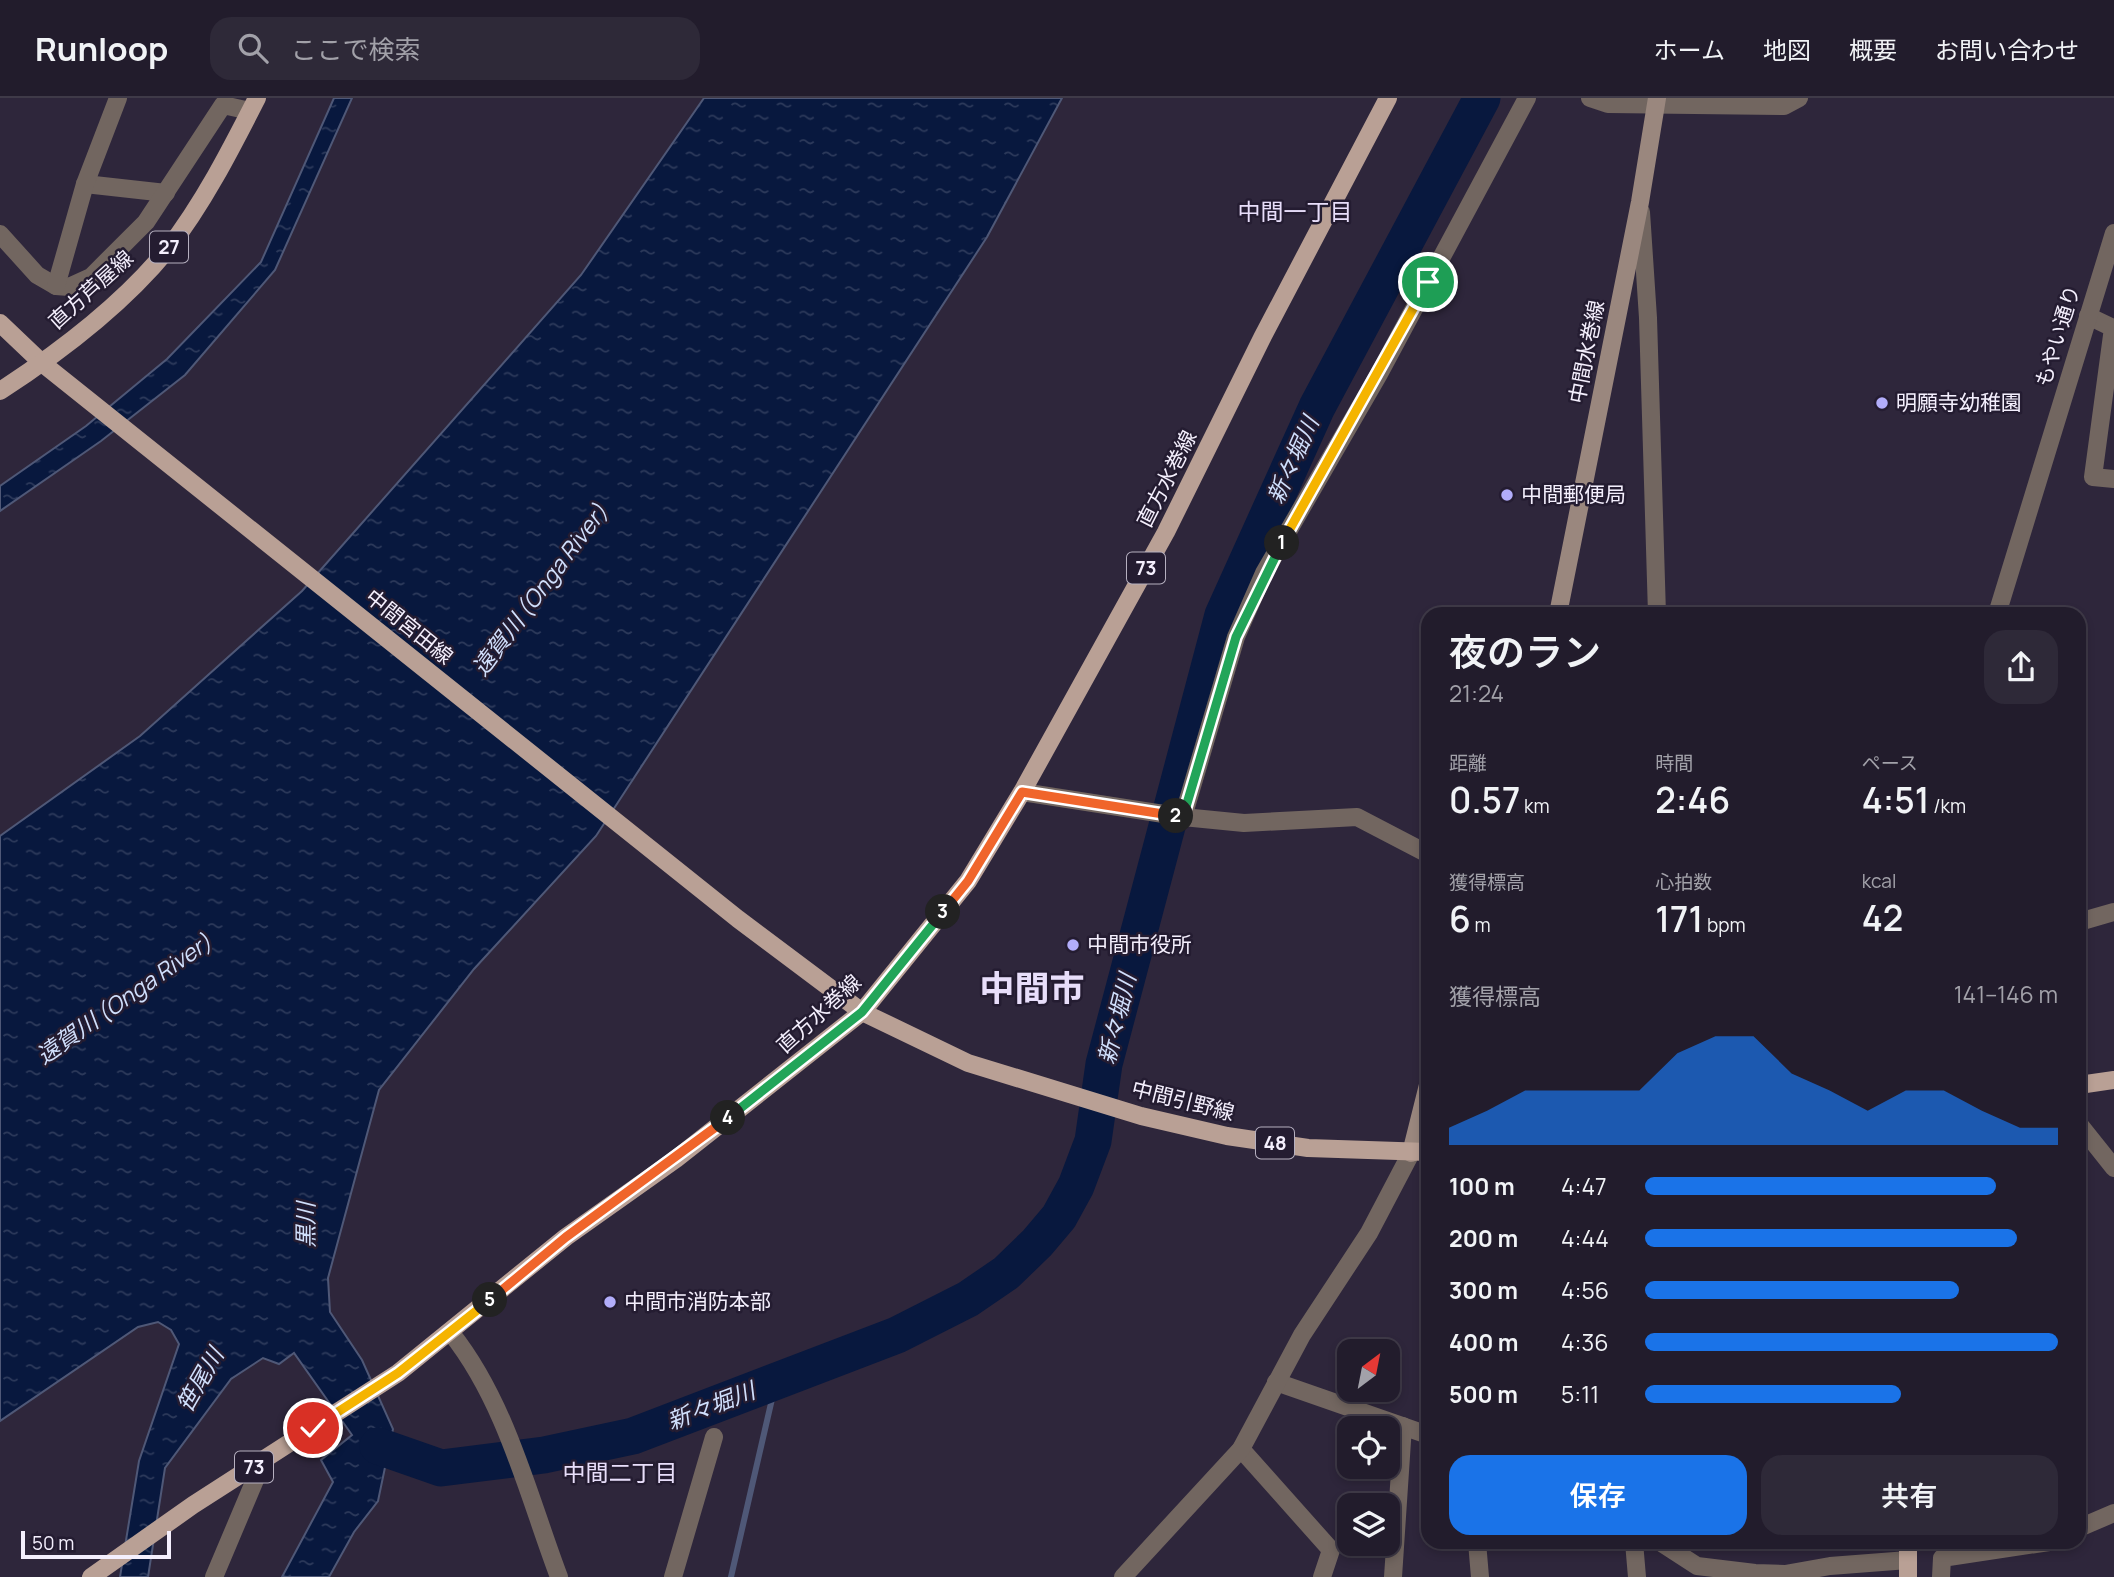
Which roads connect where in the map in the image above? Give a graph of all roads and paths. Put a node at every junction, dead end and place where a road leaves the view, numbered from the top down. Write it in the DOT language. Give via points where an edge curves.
graph roads {
  1 [pos="118,98"];
  2 [pos="1388,98"];
  3 [pos="1527,98"];
  4 [pos="1590,98"];
  5 [pos="1799,98"];
  6 [pos="1657,100"];
  7 [pos="254,105"];
  8 [pos="85,184"];
  9 [pos="166,193"];
  10 [pos="1640,202"];
  11 [pos="2114,233"];
  12 [pos="0,234"];
  13 [pos="56,286"];
  14 [pos="2088,316"];
  15 [pos="0,323"];
  16 [pos="42,363"];
  17 [pos="0,391"];
  18 [pos="2114,479"];
  19 [pos="1559,607"];
  20 [pos="1657,607"];
  21 [pos="1999,607"];
  22 [pos="1022,792"];
  23 [pos="1183,817"];
  24 [pos="1421,851"];
  25 [pos="2114,912"];
  26 [pos="2086,920"];
  27 [pos="862,1012"];
  28 [pos="2114,1080"];
  29 [pos="2086,1084"];
  30 [pos="2086,1133"];
  31 [pos="1419,1153"];
  32 [pos="2114,1168"];
  33 [pos="451,1333"];
  34 [pos="1276,1382"];
  35 [pos="1403,1426"];
  36 [pos="1421,1432"];
  37 [pos="714,1437"];
  38 [pos="1241,1449"];
  39 [pos="263,1461"];
  40 [pos="2114,1513"];
  41 [pos="2086,1525"];
  42 [pos="1478,1549"];
  43 [pos="1635,1549"];
  44 [pos="1671,1549"];
  45 [pos="1908,1549"];
  46 [pos="2002,1549"];
  47 [pos="1908,1569"];
  48 [pos="1829,1571"];
  49 [pos="1755,1575"];
  50 [pos="91,1577"];
  51 [pos="214,1577"];
  52 [pos="559,1577"];
  53 [pos="673,1577"];
  54 [pos="1123,1577"];
  55 [pos="1322,1577"];
  56 [pos="1394,1577"];
  57 [pos="1480,1577"];
  58 [pos="1637,1577"];
  59 [pos="1941,1577"];
  1 -- 8 [label="street"];
  2 -- 22 [label="main road, 直方水巻線 / 73" via="1166,532"];
  3 -- 23 [label="street" via="1379,374 1264,573 1236,637"];
  4 -- 6 [label="street" via="1608,104"];
  5 -- 6 [label="street" via="1784,106"];
  6 -- 10 [label="main road, 中間水巻線"];
  7 -- 9 [label="street" via="223,105"];
  7 -- 16 [label="main road, 直方芦屋線 / 27" via="168,248 135,287"];
  8 -- 9 [label="street"];
  8 -- 13 [label="street"];
  9 -- 13 [label="street" via="146,222 92,276 69,287"];
  10 -- 19 [label="main road, 中間水巻線"];
  10 -- 20 [label="street"];
  11 -- 14 [label="street, もやい通り"];
  12 -- 13 [label="street" via="37,275"];
  14 -- 18 [label="street" via="2113,328 2093,477"];
  14 -- 21 [label="street, もやい通り"];
  15 -- 16 [label="main road, 中間宮田線"];
  16 -- 17 [label="main road, 直方芦屋線 / 27"];
  16 -- 27 [label="main road, 中間宮田線"];
  22 -- 23 [label="street"];
  22 -- 27 [label="main road, 直方水巻線 / 73" via="968,881"];
  23 -- 24 [label="street" via="1244,822 1357,817"];
  25 -- 26 [label="street"];
  27 -- 31 [label="main road, 中間引野線 / 48" via="968,1063 1141,1115 1227,1136 1308,1148"];
  27 -- 33 [label="main road, 直方水巻線 / 73" via="687,1151 566,1237"];
  28 -- 29 [label="main road"];
  30 -- 32 [label="street"];
  31 -- 34 [label="street"];
  33 -- 39 [label="main road, 直方水巻線 / 73"];
  33 -- 52 [label="street" via="475,1362 506,1430"];
  34 -- 35 [label="street"];
  34 -- 38 [label="street"];
  35 -- 36 [label="street"];
  35 -- 56 [label="street"];
  37 -- 53 [label="street"];
  38 -- 54 [label="street"];
  38 -- 55 [label="street" via="1331,1550"];
  39 -- 50 [label="main road, 直方水巻線 / 73"];
  39 -- 51 [label="street"];
  40 -- 41 [label="street"];
  42 -- 57 [label="street"];
  43 -- 58 [label="street"];
  44 -- 49 [label="street" via="1697,1566"];
  45 -- 47 [label="main road"];
  46 -- 59 [label="street" via="1942,1558"];
  47 -- 48 [label="street"];
  48 -- 49 [label="street"];
}
